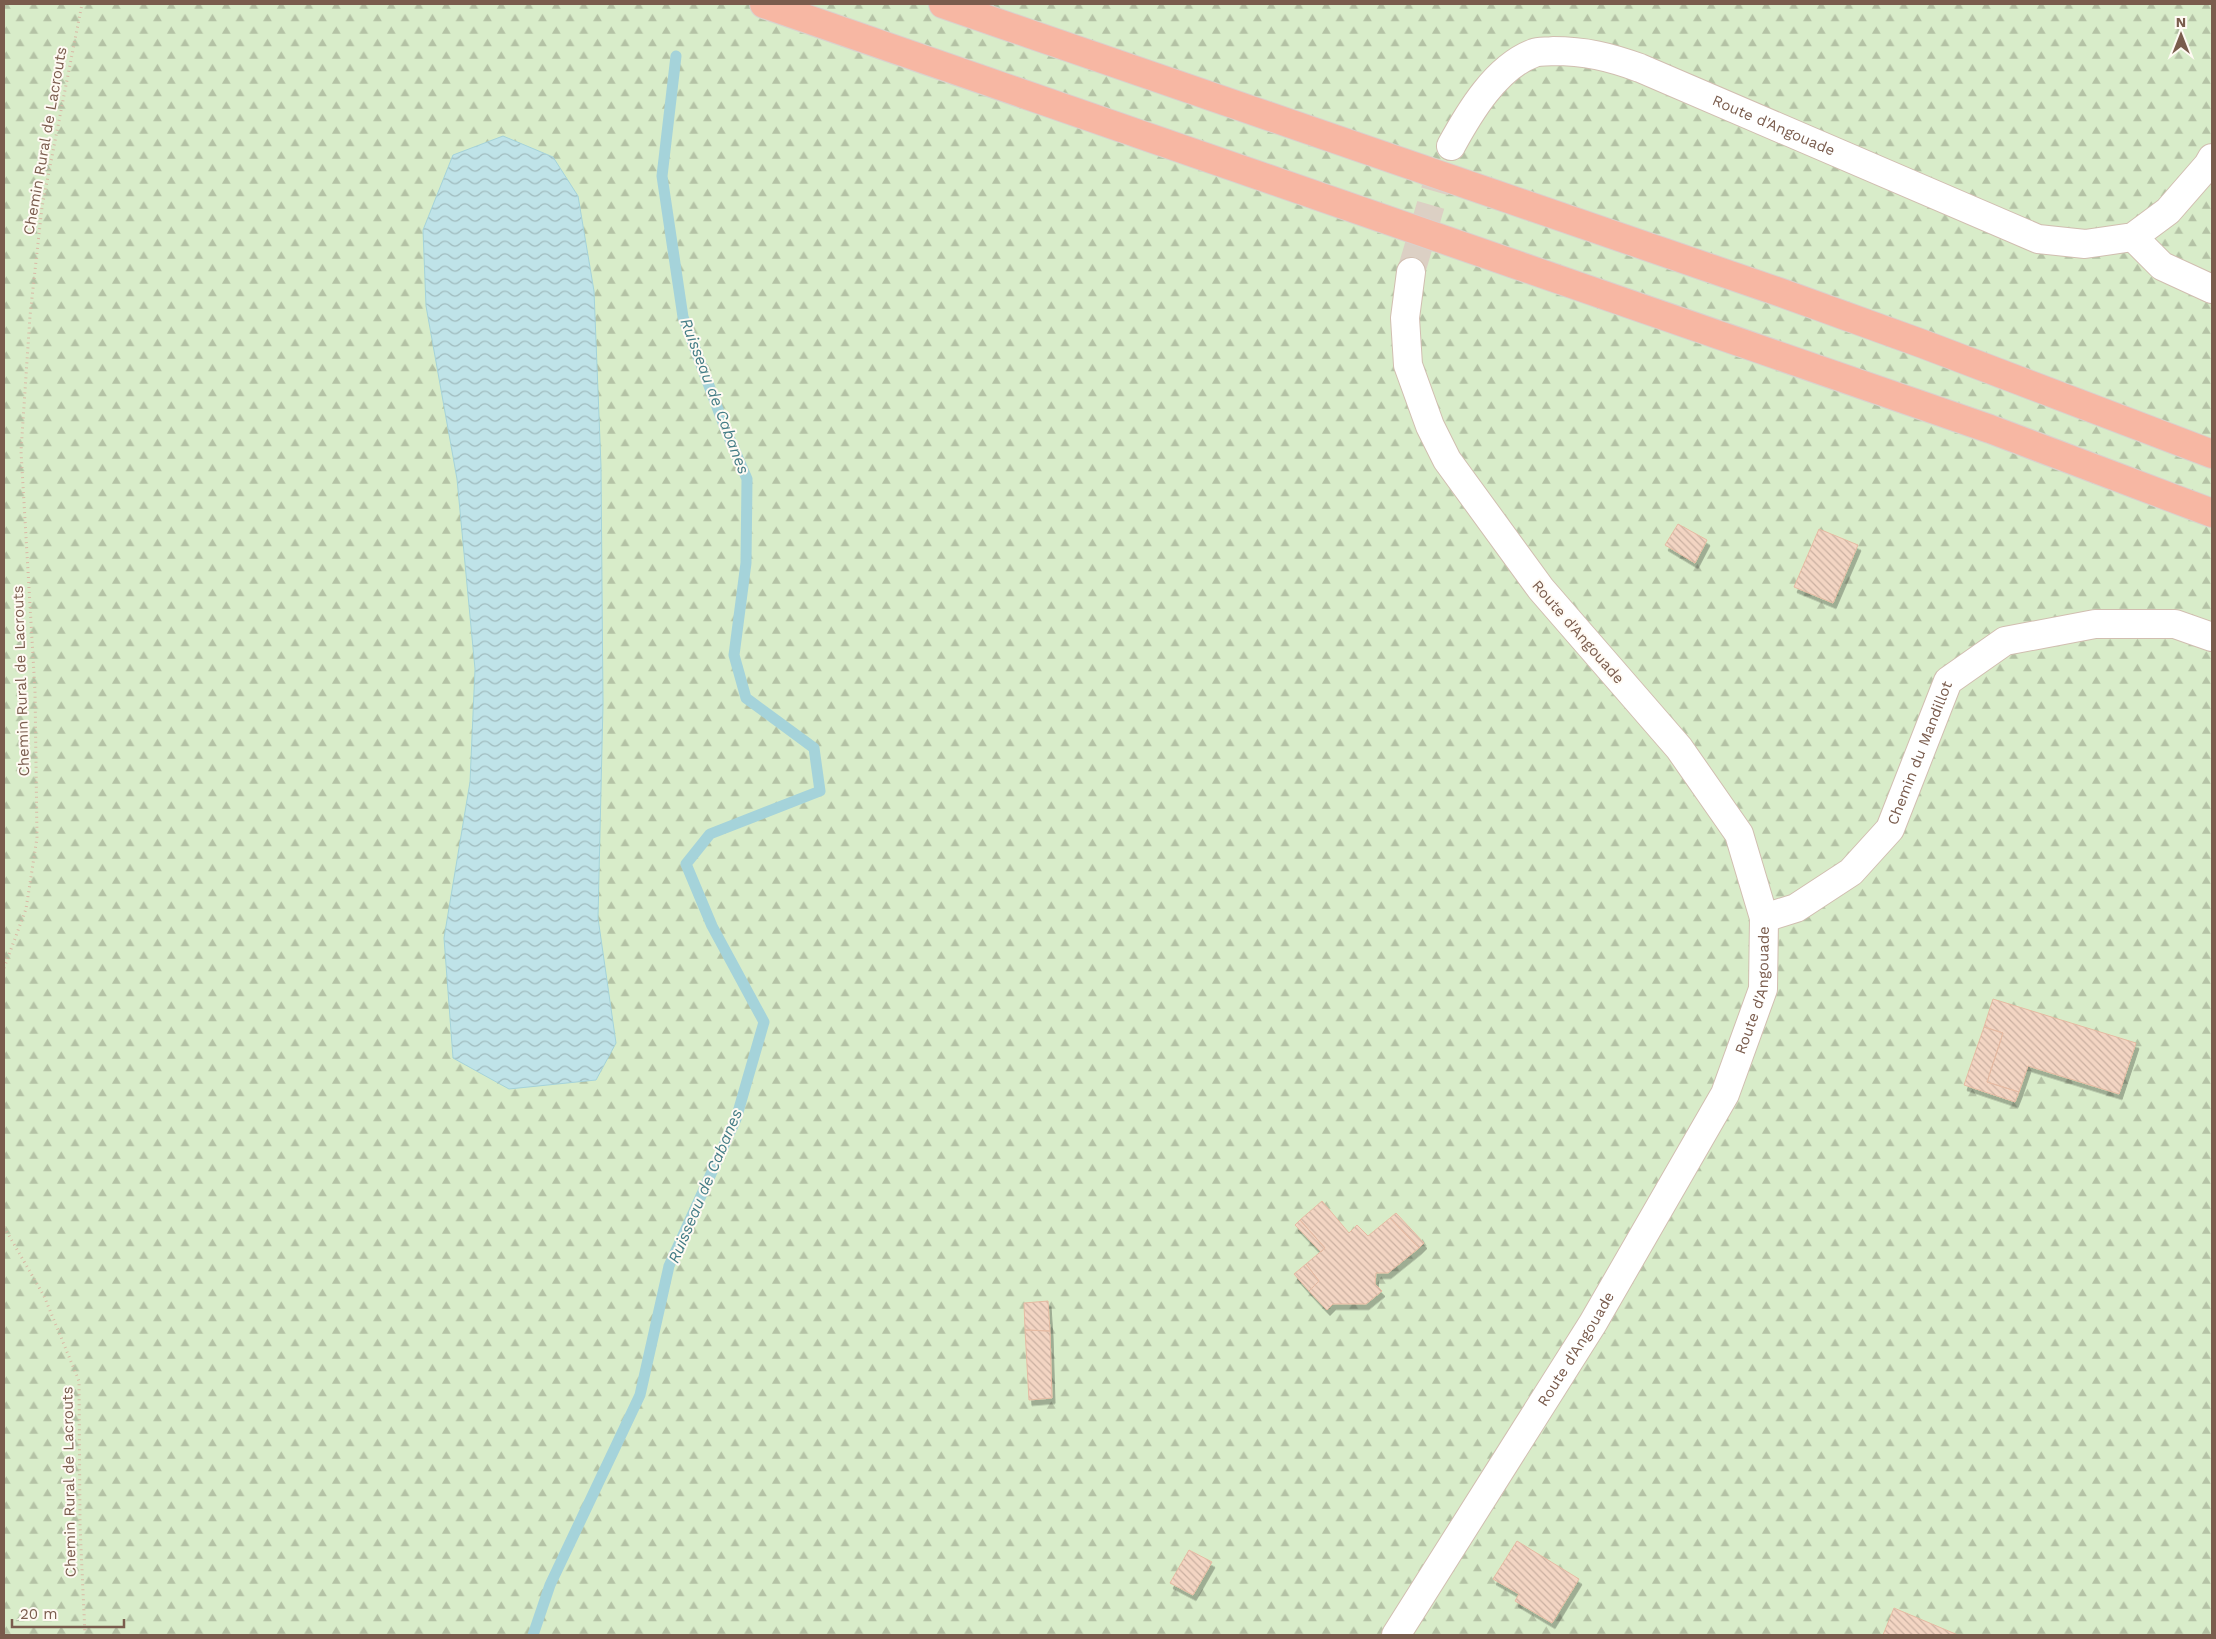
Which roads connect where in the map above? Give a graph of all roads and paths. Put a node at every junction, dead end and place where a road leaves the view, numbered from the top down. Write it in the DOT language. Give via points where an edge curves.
graph roads {
  1 [pos="82,4"];
  2 [pos="764,4"];
  3 [pos="943,4"];
  4 [pos="1451,146"];
  5 [pos="2212,158"];
  6 [pos="2133,237"];
  7 [pos="1411,272"];
  8 [pos="2212,289"];
  9 [pos="2212,454"];
  10 [pos="2212,513"];
  11 [pos="2212,638"];
  12 [pos="1764,918"];
  13 [pos="4,968"];
  14 [pos="4,1227"];
  15 [pos="85,1635"];
  16 [pos="1396,1635"];
  1 -- 13 [label="path, Chemin Rural de Lacrouts" via="42,207 30,316 21,451 35,691 37,838 26,909"];
  2 -- 10 [label="highway" via="1981,426"];
  3 -- 9 [label="highway" via="1782,293"];
  4 -- 6 [label="street, Route d'Angouade" via="1472,107 1500,76 1518,62 1535,52 1587,52 1610,56 1640,68 2038,240 2085,244"];
  5 -- 6 [label="street" via="2168,211"];
  6 -- 8 [label="street" via="2162,266"];
  7 -- 12 [label="street, Route d'Angouade" via="1405,318 1408,365 1430,426 1447,460 1540,589 1679,748 1707,787 1739,834"];
  11 -- 12 [label="street, Chemin du Mandillot" via="2175,624 2095,624 2004,641 1948,681 1890,829 1851,872 1796,908"];
  12 -- 16 [label="street, Route d'Angouade" via="1764,989 1725,1094 1593,1322"];
  14 -- 15 [label="path, Chemin Rural de Lacrouts" via="44,1296 79,1381"];
}
